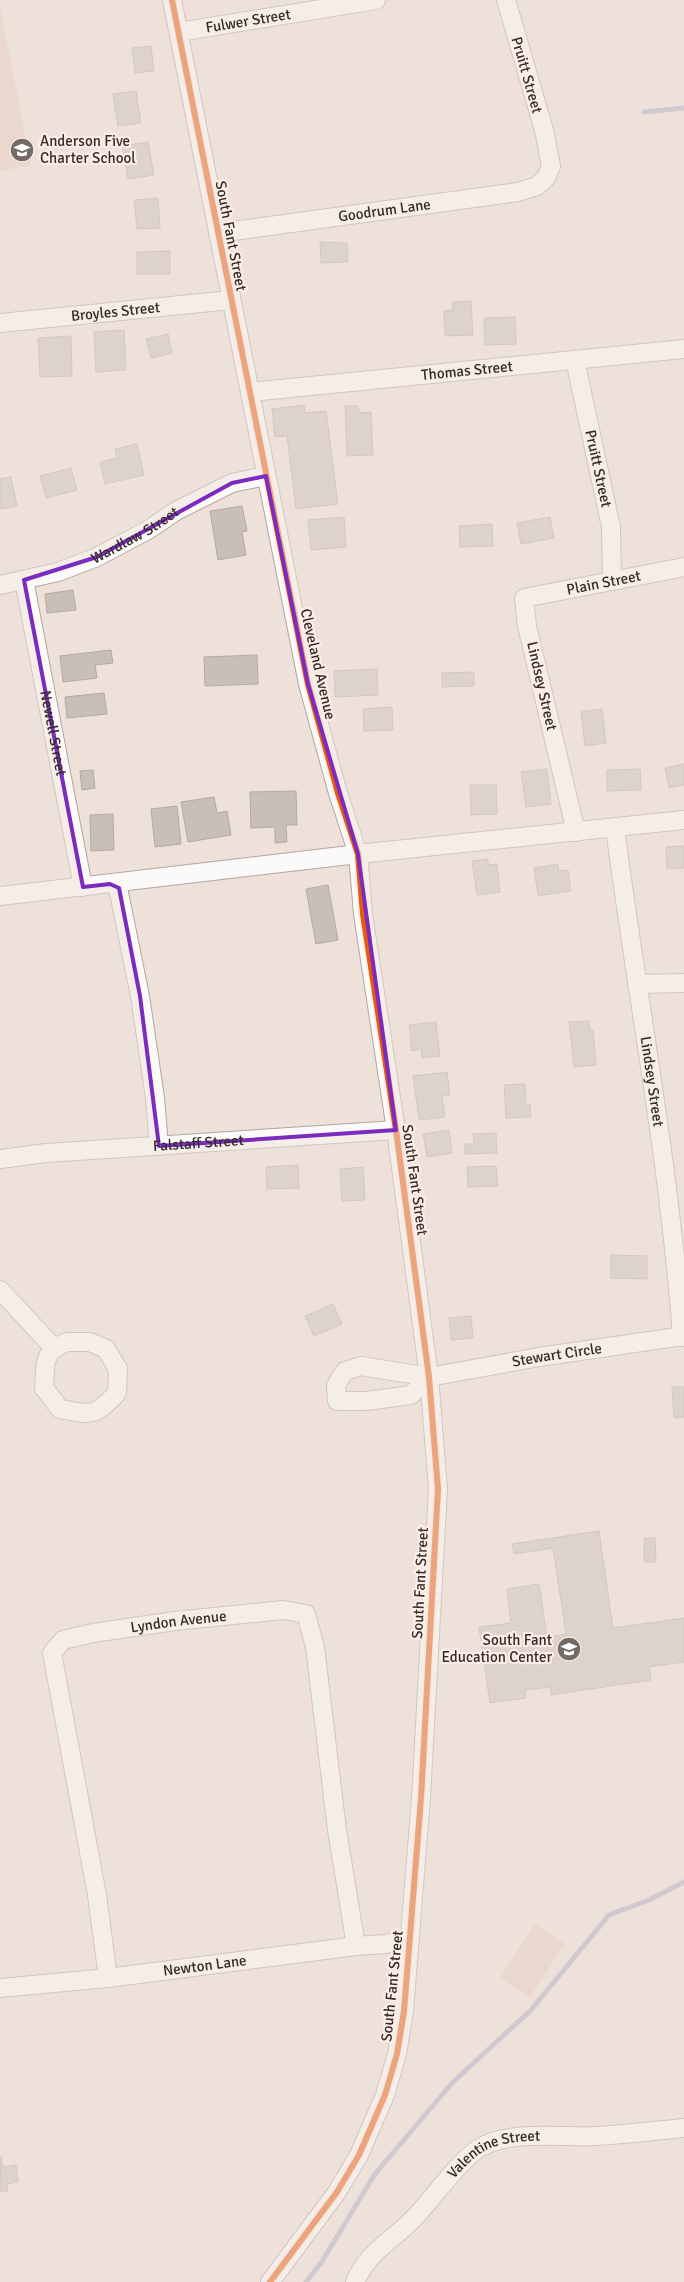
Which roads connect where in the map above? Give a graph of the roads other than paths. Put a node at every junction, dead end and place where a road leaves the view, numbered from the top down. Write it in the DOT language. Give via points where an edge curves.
graph roads {
  1 [pos="172,0"];
  2 [pos="376,0"];
  3 [pos="506,0"];
  4 [pos="357,2"];
  5 [pos="178,32"];
  6 [pos="546,178"];
  7 [pos="218,233"];
  8 [pos="231,300"];
  9 [pos="0,323"];
  10 [pos="684,349"];
  11 [pos="575,360"];
  12 [pos="250,392"];
  13 [pos="266,476"];
  14 [pos="684,567"];
  15 [pos="24,580"];
  16 [pos="612,580"];
  17 [pos="0,585"];
  18 [pos="524,598"];
  19 [pos="684,820"];
  20 [pos="615,828"];
  21 [pos="576,832"];
  22 [pos="358,854"];
  23 [pos="117,883"];
  24 [pos="83,887"];
  25 [pos="0,896"];
  26 [pos="684,983"];
  27 [pos="637,984"];
  28 [pos="396,1130"];
  29 [pos="159,1146"];
  30 [pos="0,1159"];
  31 [pos="0,1290"];
  32 [pos="683,1336"];
  33 [pos="54,1347"];
  34 [pos="429,1377"];
  35 [pos="410,1938"];
  36 [pos="356,1946"];
  37 [pos="108,1978"];
  38 [pos="0,1988"];
  39 [pos="684,2128"];
  40 [pos="270,2282"];
  41 [pos="354,2282"];
  1 -- 5 [label="street, South Fant Street"];
  2 -- 4 [label="street, Fulwer Street"];
  3 -- 6 [label="street, Pruitt Street" via="544,130 551,166"];
  4 -- 5 [label="street, Fulwer Street"];
  5 -- 7 [label="street, South Fant Street"];
  6 -- 7 [label="street, Goodrum Lane" via="537,186 518,192"];
  7 -- 8 [label="street, South Fant Street"];
  8 -- 9 [label="street, Broyles Street"];
  8 -- 12 [label="street, South Fant Street"];
  10 -- 11 [label="street, Thomas Street"];
  11 -- 12 [label="street, Thomas Street"];
  11 -- 16 [label="street, Pruitt Street" via="611,527"];
  12 -- 13 [label="street, South Fant Street"];
  13 -- 15 [label="street, Wardlaw Street" via="232,484 176,511 148,530 97,556 58,572"];
  13 -- 22 [label="street, Cleveland Avenue" via="308,684"];
  14 -- 16 [label="street, Plain Street"];
  15 -- 17 [label="street, Wardlaw Street"];
  15 -- 24 [label="street, Newell Street"];
  16 -- 18 [label="street, Plain Street"];
  18 -- 21 [label="street, Lindsey Street" via="527,626"];
  19 -- 20 [label="street"];
  20 -- 21 [label="street"];
  20 -- 27 [label="street, Lindsey Street"];
  21 -- 22 [label="street"];
  22 -- 23 [label="street"];
  22 -- 28 [label="street, South Fant Street" via="363,914"];
  23 -- 24 [label="street"];
  23 -- 29 [label="street" via="140,996"];
  24 -- 25 [label="street"];
  26 -- 27 [label="street"];
  27 -- 32 [label="street, Lindsey Street" via="661,1129"];
  28 -- 29 [label="street, Falstaff Street"];
  28 -- 34 [label="street, South Fant Street"];
  29 -- 30 [label="street, Falstaff Street"];
  31 -- 33 [label="street"];
  32 -- 34 [label="street, Stewart Circle"];
  33 -- 33 [label="street" via="67,1342 90,1342 106,1348 118,1369 117,1393 104,1407 90,1414 60,1409 44,1388 46,1356"];
  34 -- 35 [label="street, South Fant Street" via="438,1489"];
  35 -- 36 [label="street, Newton Lane"];
  35 -- 40 [label="street, South Fant Street" via="397,2054 372,2128 337,2192"];
  36 -- 37 [label="street, Newton Lane"];
  36 -- 37 [label="street, Lyndon Avenue" via="337,1830 315,1646 306,1614 283,1610 175,1621 63,1640 52,1653 97,1895"];
  37 -- 38 [label="street, Newton Lane"];
  39 -- 41 [label="street, Valentine Street" via="596,2136 508,2138 483,2146 462,2163 412,2220 381,2245"];
}
